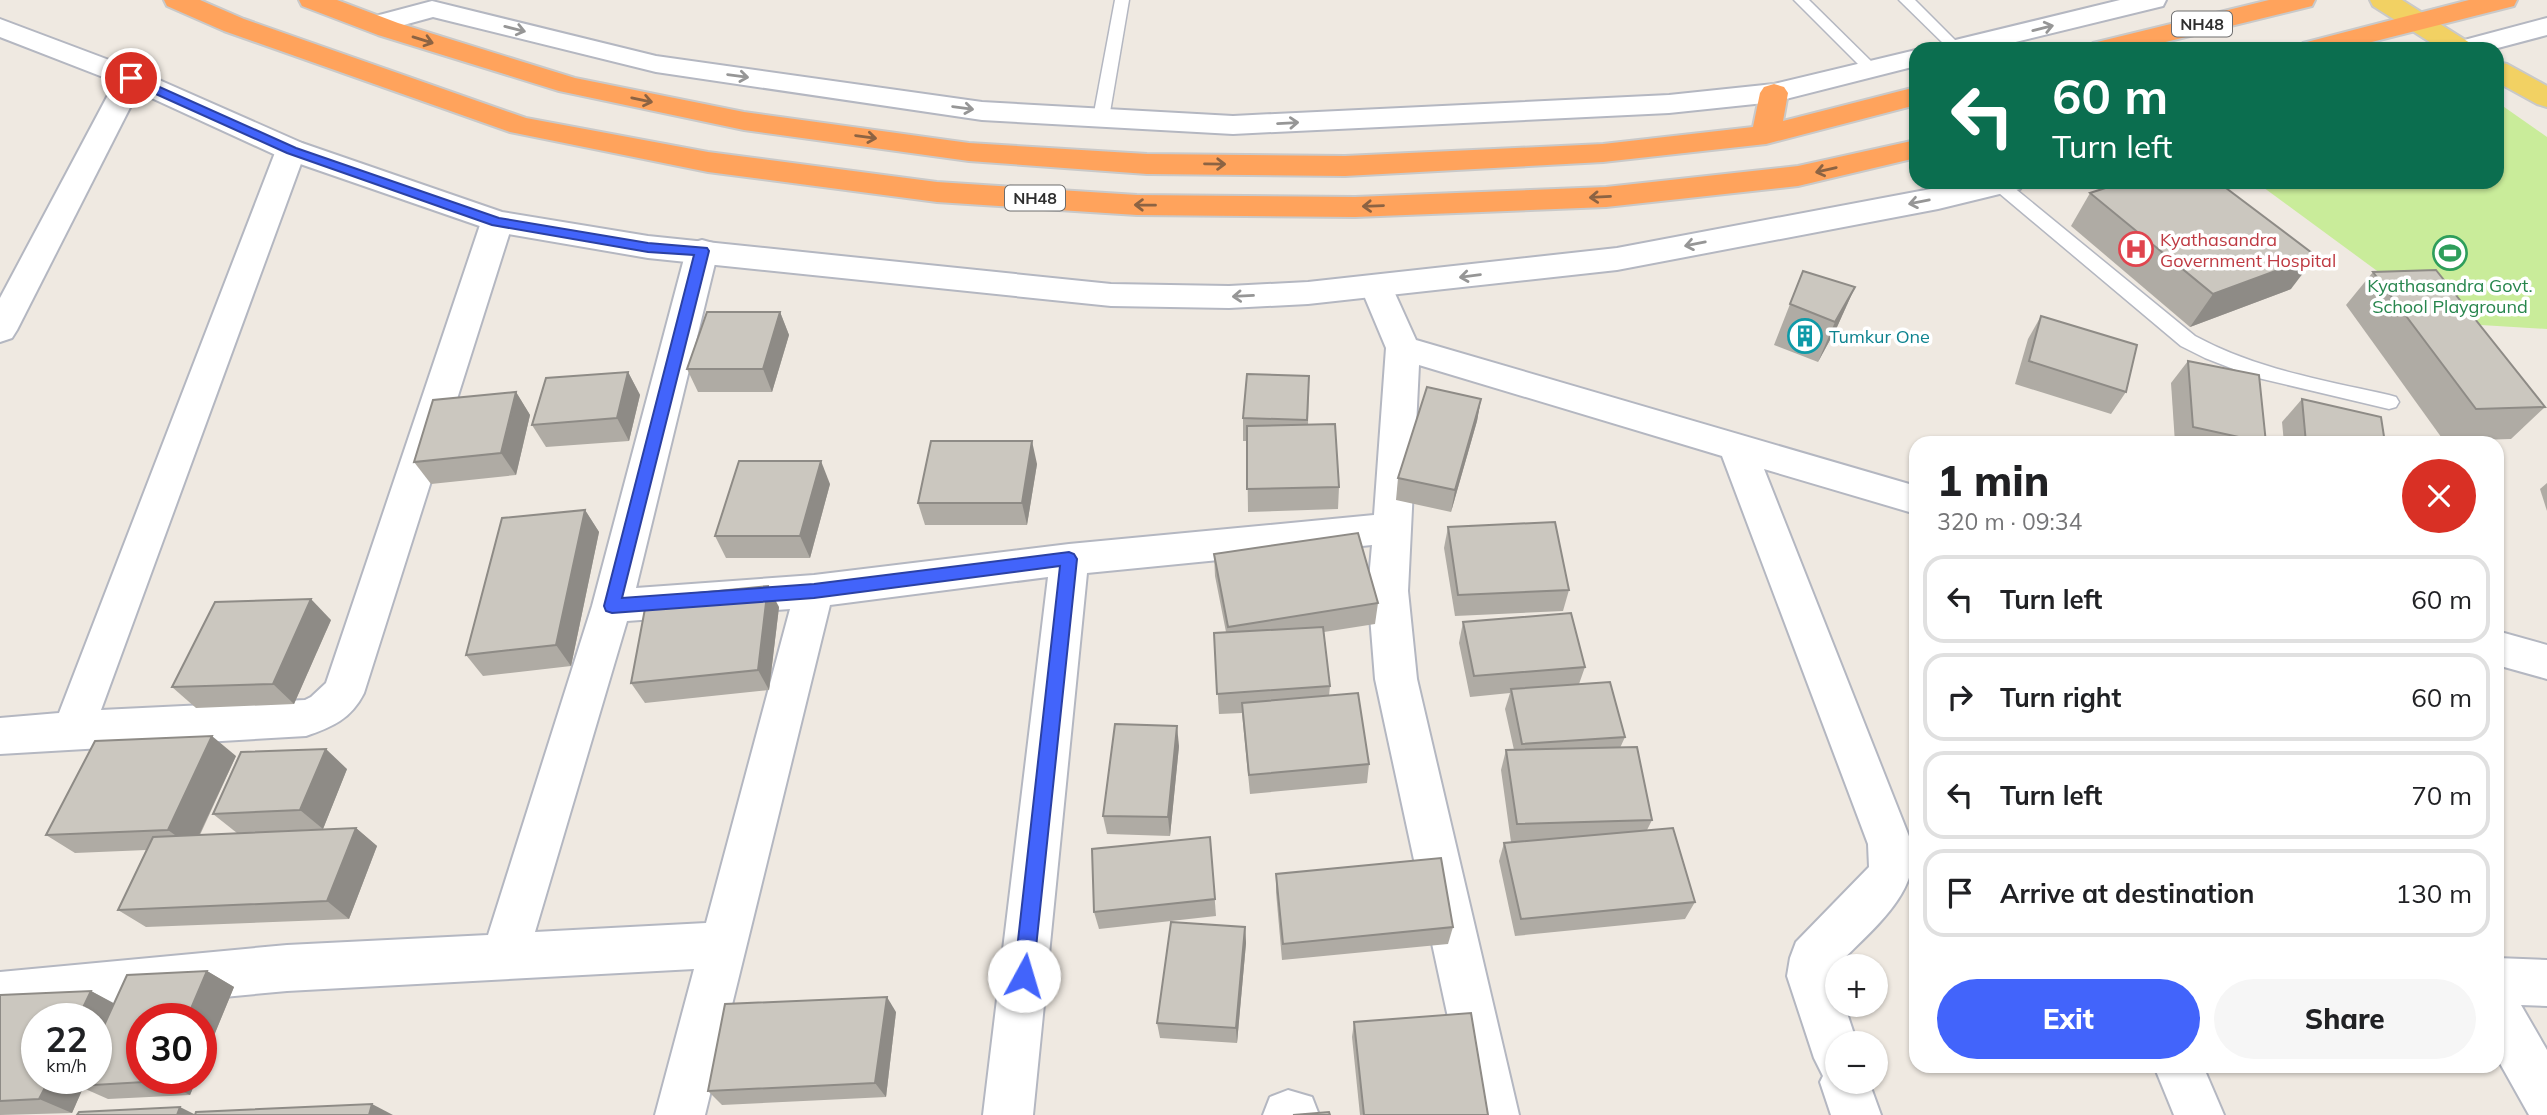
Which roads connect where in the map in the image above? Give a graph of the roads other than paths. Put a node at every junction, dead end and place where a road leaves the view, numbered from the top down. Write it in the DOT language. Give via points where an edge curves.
graph roads {
  1 [pos="177,0"];
  2 [pos="312,0"];
  3 [pos="1122,0"];
  4 [pos="1801,0"];
  5 [pos="1906,0"];
  6 [pos="2153,0"];
  7 [pos="2302,0"];
  8 [pos="2383,0"];
  9 [pos="2504,0"];
  10 [pos="434,4"];
  11 [pos="2414,21"];
  12 [pos="378,24"];
  13 [pos="2547,26"];
  14 [pos="0,27"];
  15 [pos="1949,42"];
  16 [pos="1980,42"];
  17 [pos="2131,42"];
  18 [pos="2338,42"];
  19 [pos="2450,42"];
  20 [pos="2488,42"];
  21 [pos="1909,60"];
  22 [pos="1871,69"];
  23 [pos="2504,74"];
  24 [pos="131,78"];
  25 [pos="1774,93"];
  26 [pos="1909,98"];
  27 [pos="2547,98"];
  28 [pos="1101,118"];
  29 [pos="1766,135"];
  30 [pos="291,150"];
  31 [pos="1909,151"];
  32 [pos="1973,189"];
  33 [pos="2011,189"];
  34 [pos="497,222"];
  35 [pos="702,251"];
  36 [pos="1376,286"];
  37 [pos="0,330"];
  38 [pos="1403,348"];
  39 [pos="2389,402"];
  40 [pos="1737,447"];
  41 [pos="1909,498"];
  42 [pos="1390,528"];
  43 [pos="1069,559"];
  44 [pos="814,591"];
  45 [pos="612,606"];
  46 [pos="2504,650"];
  47 [pos="2547,662"];
  48 [pos="73,730"];
  49 [pos="0,736"];
  50 [pos="724,945"];
  51 [pos="505,956"];
  52 [pos="2504,981"];
  53 [pos="2547,983"];
  54 [pos="0,995"];
  55 [pos="2504,1022"];
  56 [pos="1829,1031"];
  57 [pos="2181,1073"];
  58 [pos="1849,1094"];
  59 [pos="2547,1098"];
  60 [pos="680,1115"];
  61 [pos="1009,1115"];
  62 [pos="1288,1115"];
  63 [pos="1294,1115"];
  64 [pos="1494,1115"];
  65 [pos="1856,1115"];
  66 [pos="2199,1115"];
  31 -- 1 [label="highway, NH48, one-way" via="1798,176 1606,197 1355,207 1138,205 937,192 708,162 520,126 234,25"];
  2 -- 12 [label="highway"];
  3 -- 28 [label="lane"];
  4 -- 22 [label="lane"];
  5 -- 15 [label="lane"];
  16 -- 6 [label="street, one-way"];
  7 -- 17 [label="highway, NH48"];
  8 -- 11 [label="main road"];
  9 -- 11 [label="highway"];
  10 -- 12 [label="street"];
  10 -- 28 [label="street, one-way" via="656,64 982,111"];
  11 -- 18 [label="highway"];
  11 -- 19 [label="main road"];
  12 -- 29 [label="highway, one-way" via="569,85 744,121 969,152 1147,164 1345,166 1603,153"];
  13 -- 20 [label="street"];
  14 -- 24 [label="street"];
  21 -- 22 [label="street"];
  22 -- 25 [label="street"];
  23 -- 27 [label="main road"];
  24 -- 30 [label="street"];
  24 -- 37 [label="street"];
  28 -- 25 [label="street, one-way" via="1234,125 1669,104"];
  25 -- 29 [label="highway"];
  26 -- 29 [label="highway"];
  30 -- 34 [label="street"];
  30 -- 48 [label="street"];
  32 -- 36 [label="street, one-way" via="1617,259"];
  33 -- 39 [label="lane" via="2188,341 2217,358"];
  34 -- 35 [label="street" via="648,247"];
  34 -- 48 [label="street" via="343,693 326,710 306,718"];
  36 -- 35 [label="street, one-way" via="1229,297 1111,295"];
  35 -- 45 [label="street"];
  36 -- 38 [label="street"];
  38 -- 40 [label="street"];
  38 -- 42 [label="street"];
  40 -- 41 [label="street"];
  40 -- 56 [label="street" via="1890,844 1893,862 1888,879 1813,958 1811,976"];
  42 -- 43 [label="street"];
  42 -- 64 [label="street" via="1388,591 1396,679"];
  43 -- 44 [label="street"];
  43 -- 61 [label="street"];
  44 -- 45 [label="street"];
  44 -- 50 [label="street"];
  45 -- 51 [label="street"];
  46 -- 47 [label="street"];
  48 -- 49 [label="street"];
  50 -- 51 [label="street"];
  50 -- 60 [label="street"];
  51 -- 54 [label="street" via="287,968"];
  52 -- 53 [label="street"];
  55 -- 59 [label="street"];
  57 -- 66 [label="street"];
  58 -- 65 [label="street"];
  62 -- 63 [label="street"];
}
